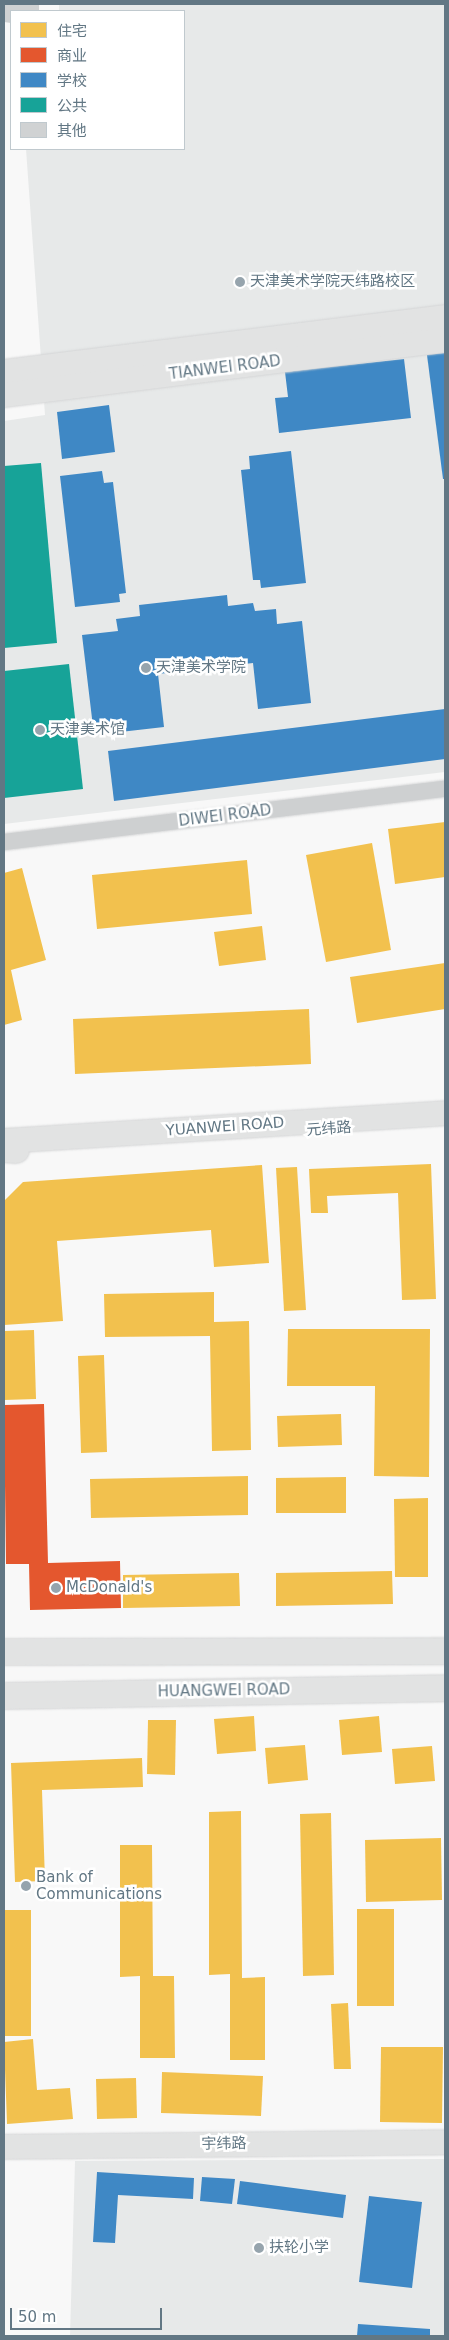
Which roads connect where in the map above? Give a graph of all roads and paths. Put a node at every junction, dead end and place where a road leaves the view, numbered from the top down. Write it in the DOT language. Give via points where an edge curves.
graph roads {
  1 [pos="445,318"];
  2 [pos="445,340"];
  3 [pos="4,372"];
  4 [pos="4,395"];
  5 [pos="445,789"];
  6 [pos="4,842"];
  7 [pos="445,1113"];
  8 [pos="445,1123"];
  9 [pos="8,1144"];
  10 [pos="445,1651"];
  11 [pos="4,1652"];
  12 [pos="445,1688"];
  13 [pos="4,1696"];
  14 [pos="445,2142"];
  15 [pos="4,2147"];
  1 -- 3 [label="street, TIANWEI ROAD"];
  2 -- 4 [label="street, TIANWEI ROAD"];
  5 -- 6 [label="street, DIWEI ROAD"];
  7 -- 9 [label="street, YUANWEI ROAD"];
  8 -- 9 [label="street, 元纬路"];
  10 -- 11 [label="main road"];
  12 -- 13 [label="main road, HUANGWEI ROAD"];
  14 -- 15 [label="street, 宇纬路"];
}
